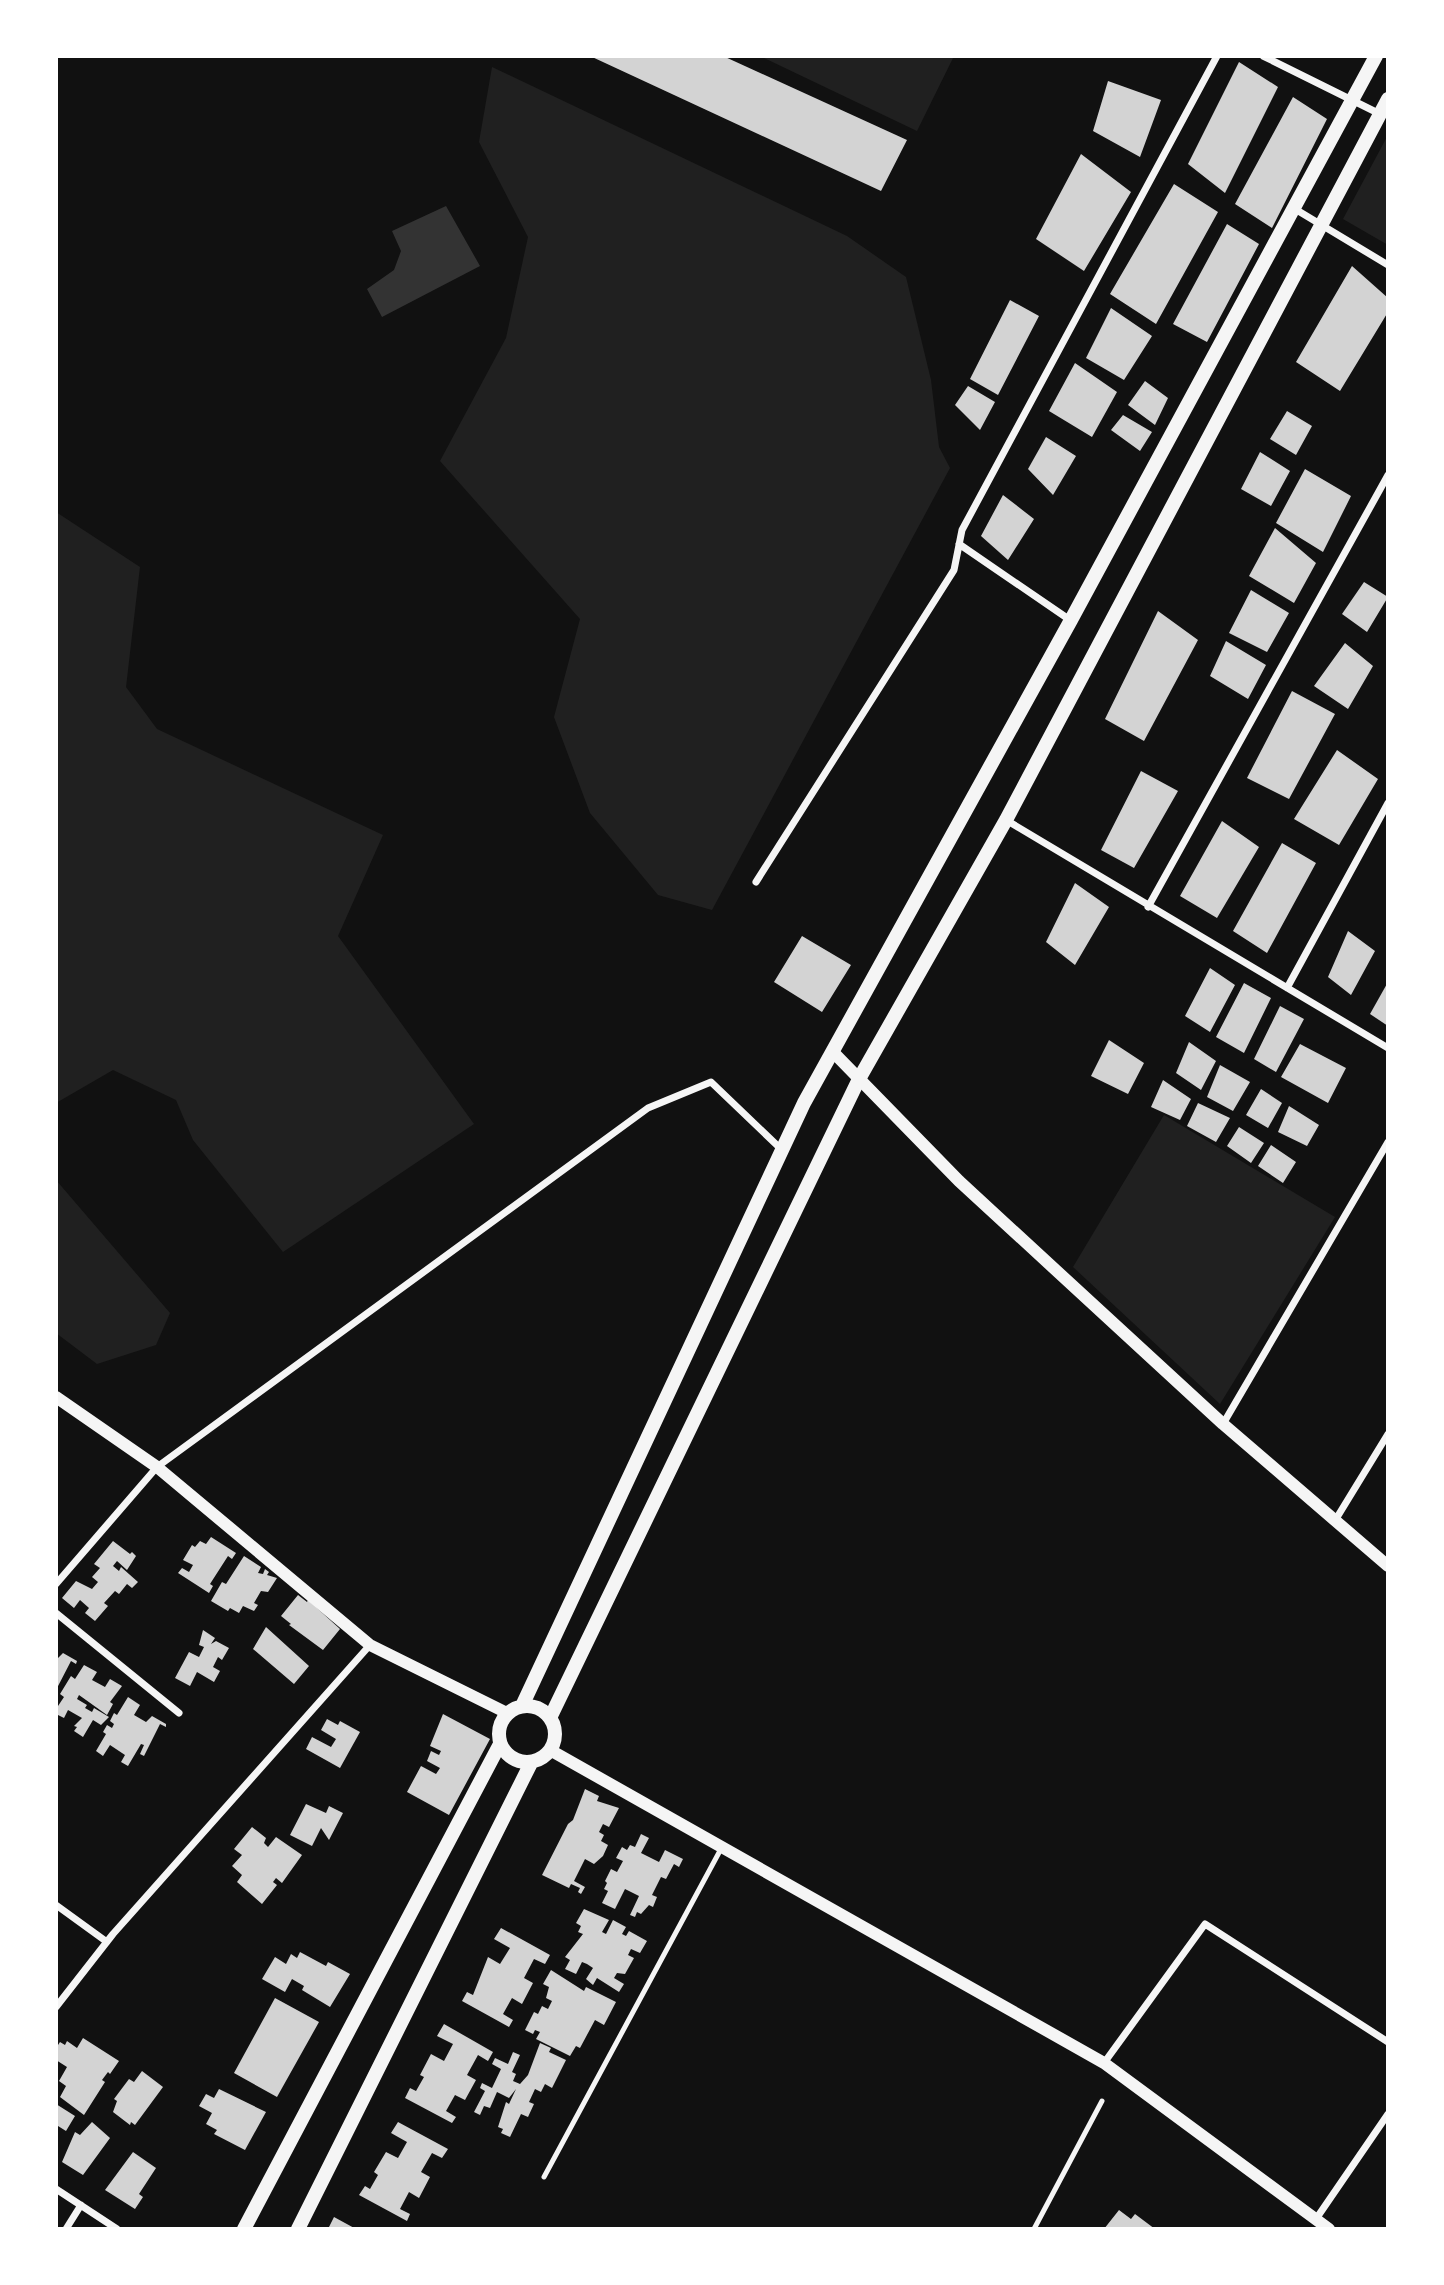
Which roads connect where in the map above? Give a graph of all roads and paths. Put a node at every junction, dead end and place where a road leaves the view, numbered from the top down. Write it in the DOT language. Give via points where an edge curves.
graph roads {
  1 [pos="1217,56"];
  2 [pos="1263,56"];
  3 [pos="1376,56"];
  4 [pos="1352,98"];
  5 [pos="1388,99"];
  6 [pos="1380,114"];
  7 [pos="1295,209"];
  8 [pos="1319,223"];
  9 [pos="1388,265"];
  10 [pos="1388,475"];
  11 [pos="959,544"];
  12 [pos="1071,620"];
  13 [pos="1388,803"];
  14 [pos="1006,820"];
  15 [pos="756,882"];
  16 [pos="1148,907"];
  17 [pos="1287,988"];
  18 [pos="1388,1048"];
  19 [pos="833,1052"];
  20 [pos="859,1079"];
  21 [pos="1388,1142"];
  22 [pos="782,1150"];
  23 [pos="56,1397"];
  24 [pos="1223,1424"];
  25 [pos="1388,1434"];
  26 [pos="157,1467"];
  27 [pos="1336,1519"];
  28 [pos="1388,1566"];
  29 [pos="56,1584"];
  30 [pos="56,1613"];
  31 [pos="370,1645"];
  32 [pos="522,1706"];
  33 [pos="179,1713"];
  34 [pos="507,1713"];
  35 [pos="550,1718"];
  36 [pos="500,1744"];
  37 [pos="550,1750"];
  38 [pos="531,1763"];
  39 [pos="723,1846"];
  40 [pos="56,1906"];
  41 [pos="107,1942"];
  42 [pos="56,2007"];
  43 [pos="1388,2042"];
  44 [pos="1104,2063"];
  45 [pos="1102,2101"];
  46 [pos="1388,2114"];
  47 [pos="544,2177"];
  48 [pos="56,2189"];
  49 [pos="80,2205"];
  50 [pos="1316,2219"];
  51 [pos="66,2229"];
  52 [pos="117,2229"];
  53 [pos="244,2229"];
  54 [pos="298,2229"];
  55 [pos="1034,2229"];
  56 [pos="1329,2229"];
  1 -- 11 [label="street" via="962,530"];
  2 -- 4 [label="street"];
  3 -- 4 [label="main road"];
  4 -- 6 [label="street"];
  4 -- 7 [label="main road"];
  5 -- 6 [label="main road"];
  6 -- 8 [label="main road"];
  7 -- 8 [label="street"];
  7 -- 12 [label="main road"];
  8 -- 9 [label="street"];
  8 -- 14 [label="main road"];
  10 -- 16 [label="street"];
  11 -- 12 [label="street"];
  11 -- 15 [label="street" via="954,570"];
  12 -- 19 [label="main road"];
  13 -- 17 [label="street"];
  14 -- 16 [label="street"];
  14 -- 20 [label="main road"];
  16 -- 17 [label="street"];
  17 -- 18 [label="street"];
  19 -- 20 [label="street"];
  19 -- 22 [label="main road"];
  20 -- 24 [label="street" via="959,1181"];
  20 -- 35 [label="main road"];
  21 -- 24 [label="street"];
  22 -- 26 [label="street" via="711,1082 648,1108"];
  22 -- 32 [label="main road"];
  23 -- 26 [label="street"];
  24 -- 27 [label="street"];
  25 -- 27 [label="street"];
  26 -- 29 [label="street"];
  26 -- 31 [label="street"];
  27 -- 28 [label="street"];
  30 -- 33 [label="street"];
  31 -- 34 [label="street"];
  31 -- 41 [label="street"];
  32 -- 34 [label="main road"];
  32 -- 35 [label="main road" via="537,1708"];
  34 -- 36 [label="main road" via="499,1728"];
  35 -- 37 [label="main road" via="555,1734"];
  36 -- 38 [label="main road" via="512,1759"];
  36 -- 53 [label="main road"];
  37 -- 38 [label="main road"];
  37 -- 39 [label="street"];
  38 -- 54 [label="main road"];
  39 -- 44 [label="street"];
  39 -- 47 [label="lane"];
  40 -- 41 [label="street"];
  41 -- 42 [label="street"];
  43 -- 44 [label="street" via="1205,1924"];
  44 -- 50 [label="street"];
  45 -- 55 [label="lane"];
  46 -- 50 [label="street"];
  48 -- 49 [label="street"];
  49 -- 51 [label="street"];
  49 -- 52 [label="street"];
  50 -- 56 [label="street"];
}
